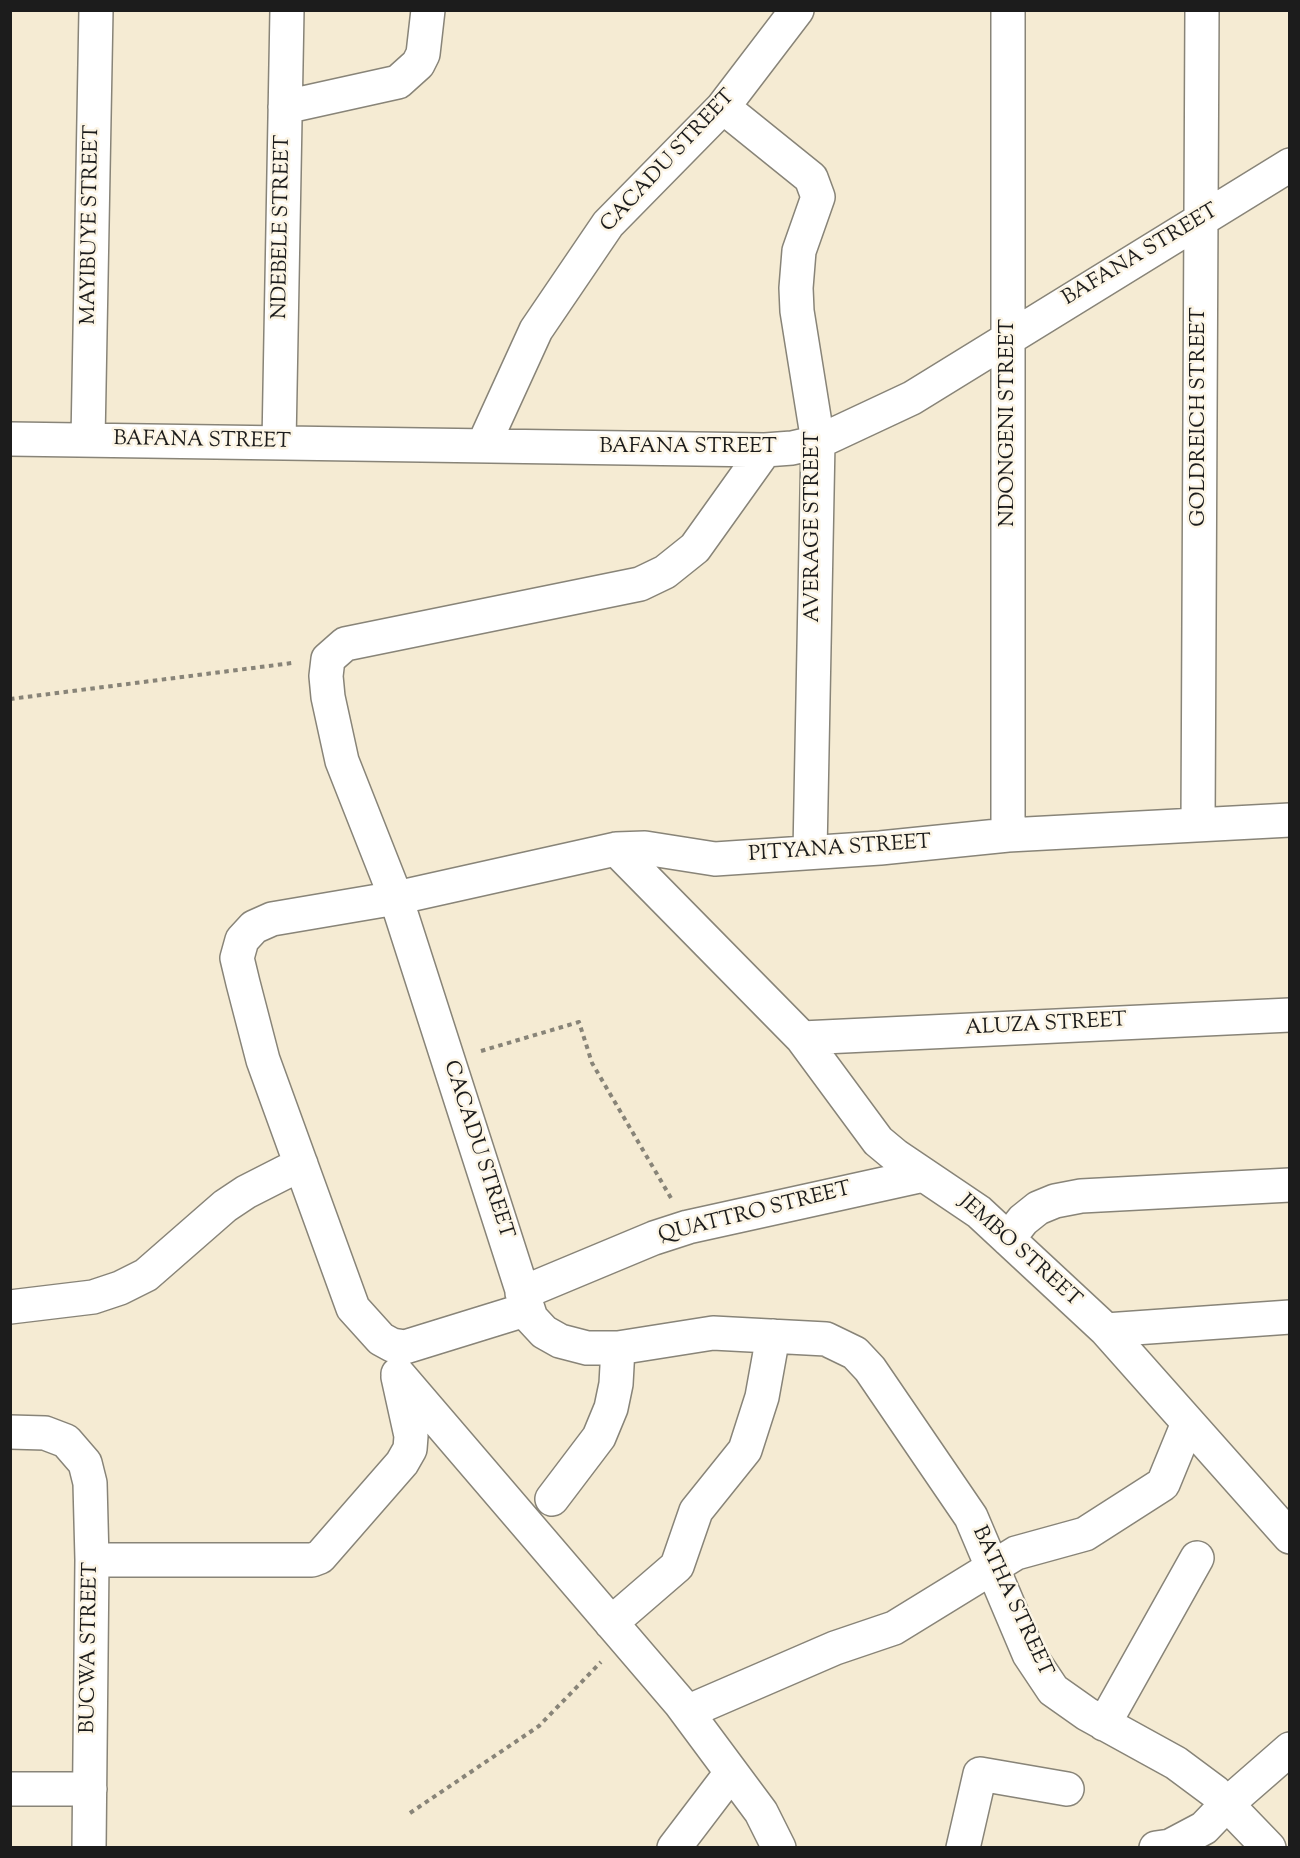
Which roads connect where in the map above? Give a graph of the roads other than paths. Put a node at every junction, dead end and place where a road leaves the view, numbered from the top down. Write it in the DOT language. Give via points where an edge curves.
graph roads {
  1 [pos="96,10"];
  2 [pos="287,10"];
  3 [pos="428,10"];
  4 [pos="797,10"];
  5 [pos="1008,10"];
  6 [pos="1202,10"];
  7 [pos="285,107"];
  8 [pos="723,107"];
  9 [pos="1290,165"];
  10 [pos="1201,219"];
  11 [pos="1010,335"];
  12 [pos="10,439"];
  13 [pos="88,440"];
  14 [pos="818,442"];
  15 [pos="279,443"];
  16 [pos="483,446"];
  17 [pos="765,450"];
  18 [pos="1290,820"];
  19 [pos="1198,823"];
  20 [pos="1008,835"];
  21 [pos="616,849"];
  22 [pos="810,852"];
  23 [pos="396,898"];
  24 [pos="1290,1015"];
  25 [pos="802,1038"];
  26 [pos="301,1164"];
  27 [pos="924,1175"];
  28 [pos="1290,1185"];
  29 [pos="1008,1239"];
  30 [pos="525,1301"];
  31 [pos="10,1307"];
  32 [pos="1290,1317"];
  33 [pos="1106,1330"];
  34 [pos="773,1336"];
  35 [pos="618,1348"];
  36 [pos="855,1353"];
  37 [pos="395,1360"];
  38 [pos="1188,1423"];
  39 [pos="10,1432"];
  40 [pos="552,1499"];
  41 [pos="1290,1537"];
  42 [pos="1197,1558"];
  43 [pos="92,1560"];
  44 [pos="993,1565"];
  45 [pos="618,1630"];
  46 [pos="687,1712"];
  47 [pos="1104,1724"];
  48 [pos="1290,1749"];
  49 [pos="731,1773"];
  50 [pos="10,1789"];
  51 [pos="90,1789"];
  52 [pos="1066,1789"];
  53 [pos="1227,1804"];
  54 [pos="89,1848"];
  55 [pos="674,1848"];
  56 [pos="778,1848"];
  57 [pos="963,1848"];
  58 [pos="1156,1848"];
  59 [pos="1269,1848"];
  1 -- 13 [label="street, MAYIBUYE STREET"];
  2 -- 7 [label="street, NDEBELE STREET"];
  3 -- 7 [label="street" via="423,54 398,82"];
  4 -- 8 [label="street, CACADU STREET"];
  5 -- 11 [label="street, NDONGENI STREET"];
  6 -- 10 [label="street, GOLDREICH STREET"];
  7 -- 15 [label="street, NDEBELE STREET"];
  8 -- 14 [label="street, AVERAGE STREET" via="804,172 816,187 818,197 799,251 796,288"];
  8 -- 16 [label="street, CACADU STREET" via="608,224 536,330"];
  9 -- 10 [label="street, BAFANA STREET"];
  10 -- 11 [label="street, BAFANA STREET"];
  10 -- 19 [label="street, GOLDREICH STREET"];
  11 -- 14 [label="street, BAFANA STREET" via="912,398"];
  11 -- 20 [label="street, NDONGENI STREET"];
  12 -- 13 [label="street, BAFANA STREET"];
  13 -- 15 [label="street, BAFANA STREET"];
  14 -- 17 [label="street, BAFANA STREET"];
  14 -- 22 [label="street, AVERAGE STREET"];
  15 -- 16 [label="street, BAFANA STREET"];
  16 -- 17 [label="street, BAFANA STREET"];
  17 -- 23 [label="street, CACADU STREET" via="695,548 665,572 640,584 345,644 328,659 328,697 342,762"];
  18 -- 19 [label="street, PITYANA STREET"];
  19 -- 20 [label="street, PITYANA STREET"];
  20 -- 22 [label="street, PITYANA STREET"];
  21 -- 22 [label="street, PITYANA STREET" via="645,848 715,859"];
  21 -- 23 [label="street, PITYANA STREET"];
  21 -- 25 [label="street, JEMBO STREET"];
  23 -- 26 [label="street, PITYANA STREET" via="272,919 254,927 242,940 237,958 263,1060"];
  23 -- 30 [label="street, CACADU STREET"];
  24 -- 25 [label="street, ALUZA STREET"];
  25 -- 27 [label="street, JEMBO STREET" via="878,1141"];
  26 -- 31 [label="street" via="225,1206 146,1275 120,1288 93,1297"];
  26 -- 37 [label="street, PITYANA STREET" via="354,1308"];
  27 -- 29 [label="street, JEMBO STREET" via="965,1201"];
  27 -- 30 [label="street, QUATTRO STREET" via="688,1227 654,1238"];
  28 -- 29 [label="street" via="1081,1196 1038,1208"];
  29 -- 33 [label="street, JEMBO STREET"];
  30 -- 35 [label="street, CACADU STREET" via="531,1318 560,1341 587,1348"];
  30 -- 37 [label="street, QUATTRO STREET" via="405,1347"];
  32 -- 33 [label="street"];
  33 -- 38 [label="street, JEMBO STREET"];
  34 -- 35 [label="street, CACADU STREET" via="713,1333"];
  34 -- 36 [label="street, CACADU STREET" via="826,1339"];
  34 -- 45 [label="street" via="762,1397 745,1450 696,1511 677,1566"];
  35 -- 40 [label="street" via="611,1408 599,1437"];
  36 -- 44 [label="street, BATHA STREET" via="955,1489"];
  37 -- 43 [label="street" via="411,1436 410,1449 320,1557"];
  37 -- 45 [label="street, PITYANA STREET"];
  38 -- 41 [label="street, JEMBO STREET"];
  38 -- 44 [label="street" via="1164,1484 1085,1534 1016,1553"];
  39 -- 43 [label="street, BUCWA STREET" via="45,1433 66,1441 86,1464"];
  42 -- 47 [label="street"];
  43 -- 51 [label="street, BUCWA STREET"];
  44 -- 46 [label="street" via="894,1628 835,1648"];
  44 -- 47 [label="street, BATHA STREET" via="1041,1676 1065,1701"];
  45 -- 46 [label="street, PITYANA STREET"];
  46 -- 49 [label="street, PITYANA STREET"];
  47 -- 53 [label="street, BATHA STREET" via="1176,1763"];
  48 -- 53 [label="street"];
  49 -- 55 [label="street"];
  49 -- 56 [label="street, PITYANA STREET" via="761,1812"];
  50 -- 51 [label="street"];
  51 -- 54 [label="street, BUCWA STREET"];
  52 -- 57 [label="street" via="980,1774"];
  53 -- 58 [label="street" via="1204,1828 1170,1846"];
  53 -- 59 [label="street, BATHA STREET"];
}
